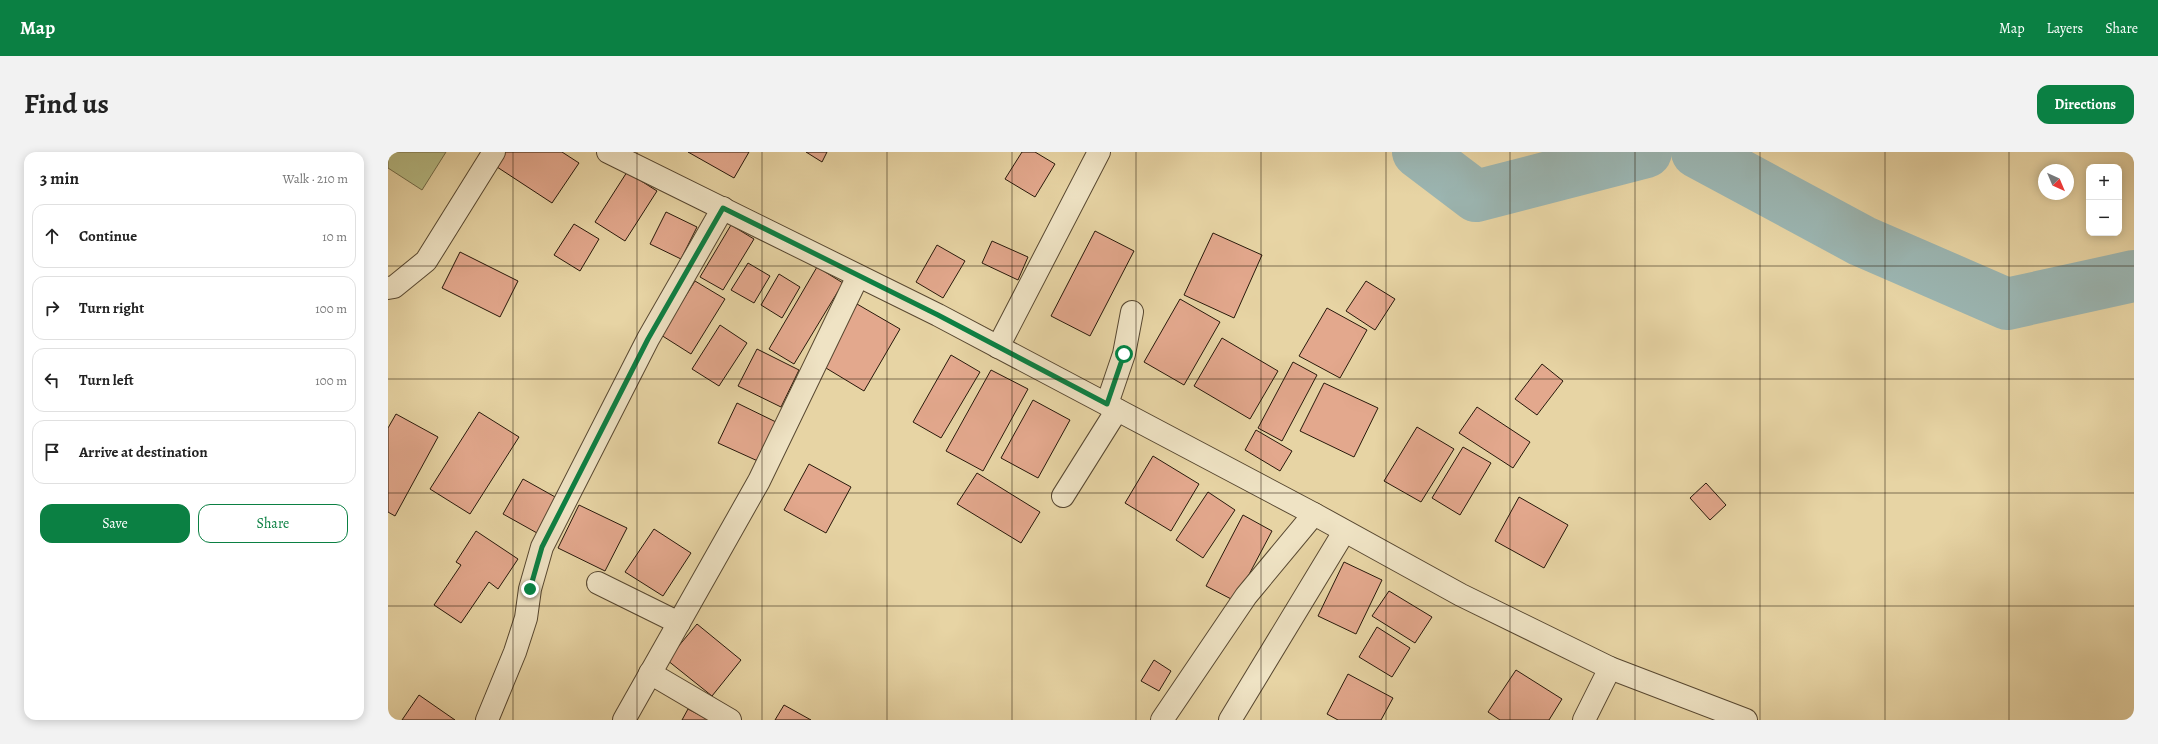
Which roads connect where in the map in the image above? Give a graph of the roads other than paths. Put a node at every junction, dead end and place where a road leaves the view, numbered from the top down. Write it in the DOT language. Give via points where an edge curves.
graph roads {
  1 [pos="494,152"];
  2 [pos="608,152"];
  3 [pos="1100,152"];
  4 [pos="723,208"];
  5 [pos="858,276"];
  6 [pos="388,288"];
  7 [pos="1132,312"];
  8 [pos="998,347"];
  9 [pos="1112,407"];
  10 [pos="1063,496"];
  11 [pos="1314,514"];
  12 [pos="1344,532"];
  13 [pos="598,583"];
  14 [pos="679,623"];
  15 [pos="1610,668"];
  16 [pos="650,673"];
  17 [pos="487,720"];
  18 [pos="624,720"];
  19 [pos="730,720"];
  20 [pos="1162,720"];
  21 [pos="1230,720"];
  22 [pos="1584,720"];
  23 [pos="1746,720"];
  1 -- 6 [label="street" via="426,261 394,287"];
  2 -- 4 [label="street"];
  3 -- 8 [label="street"];
  4 -- 5 [label="street"];
  4 -- 17 [label="street" via="648,339 542,547 530,589 526,618"];
  5 -- 8 [label="street"];
  5 -- 14 [label="street" via="759,481"];
  7 -- 9 [label="street"];
  8 -- 9 [label="street"];
  9 -- 10 [label="street"];
  9 -- 11 [label="street"];
  11 -- 12 [label="street"];
  11 -- 20 [label="street" via="1246,596"];
  12 -- 15 [label="street" via="1461,595"];
  12 -- 21 [label="street"];
  13 -- 14 [label="street"];
  14 -- 16 [label="street"];
  15 -- 22 [label="street"];
  15 -- 23 [label="street"];
  16 -- 18 [label="street"];
  16 -- 19 [label="street"];
}
